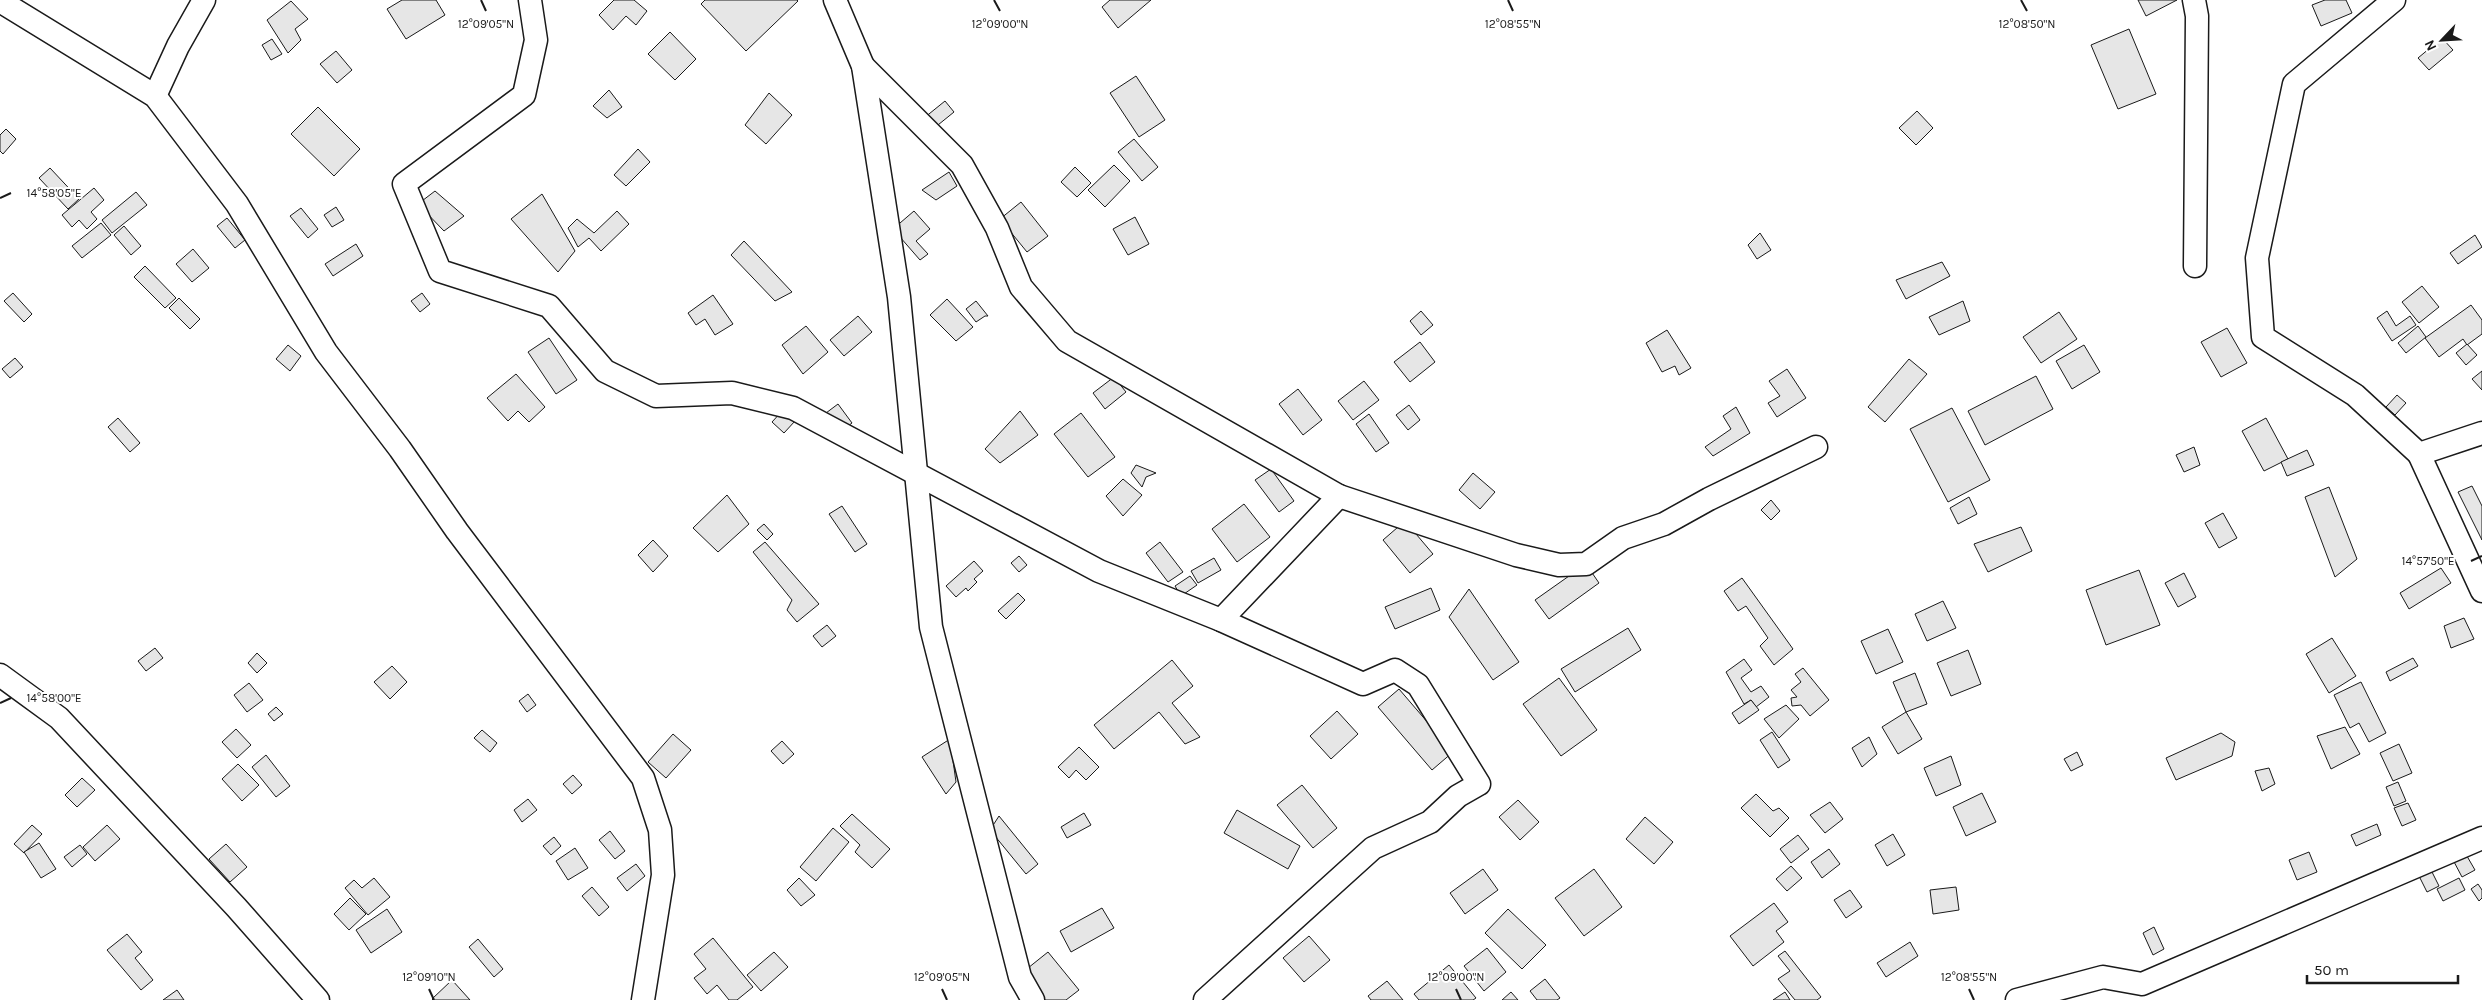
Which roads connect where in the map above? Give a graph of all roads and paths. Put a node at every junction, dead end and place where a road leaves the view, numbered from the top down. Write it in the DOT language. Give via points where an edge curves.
graph roads {
  1 [pos="204,0"];
  2 [pos="530,0"];
  3 [pos="835,0"];
  4 [pos="2194,0"];
  5 [pos="2394,0"];
  6 [pos="0,1"];
  7 [pos="863,66"];
  8 [pos="155,96"];
  9 [pos="2195,266"];
  10 [pos="2482,433"];
  11 [pos="1816,447"];
  12 [pos="2419,454"];
  13 [pos="916,473"];
  14 [pos="1340,496"];
  15 [pos="2482,591"];
  16 [pos="1221,620"];
  17 [pos="0,675"];
  18 [pos="2482,838"];
  19 [pos="318,1000"];
  20 [pos="643,1000"];
  21 [pos="1033,1000"];
  22 [pos="1205,1000"];
  23 [pos="2017,1000"];
  1 -- 8 [label="street"];
  2 -- 13 [label="street" via="536,40 524,95 404,184 440,271 549,306 604,371 656,396 732,393 793,408"];
  3 -- 7 [label="street"];
  4 -- 9 [label="street" via="2197,16"];
  5 -- 12 [label="street" via="2294,84 2257,258 2263,336 2355,395"];
  6 -- 8 [label="street"];
  7 -- 13 [label="street" via="899,297"];
  7 -- 14 [label="street" via="962,165 997,228 1021,287 1067,341"];
  8 -- 20 [label="street" via="237,204 326,352 643,778 660,830 663,876"];
  10 -- 12 [label="street"];
  11 -- 14 [label="street" via="1664,524 1622,538 1586,564 1559,565 1516,555"];
  12 -- 15 [label="street"];
  13 -- 16 [label="street" via="1099,571"];
  13 -- 21 [label="street" via="932,627 1020,976"];
  14 -- 16 [label="street"];
  16 -- 22 [label="street" via="1363,684 1395,670 1418,685 1479,784 1458,796 1430,822 1372,848"];
  17 -- 19 [label="street" via="59,718 236,907"];
  18 -- 23 [label="street" via="2142,984 2103,977"];
}
